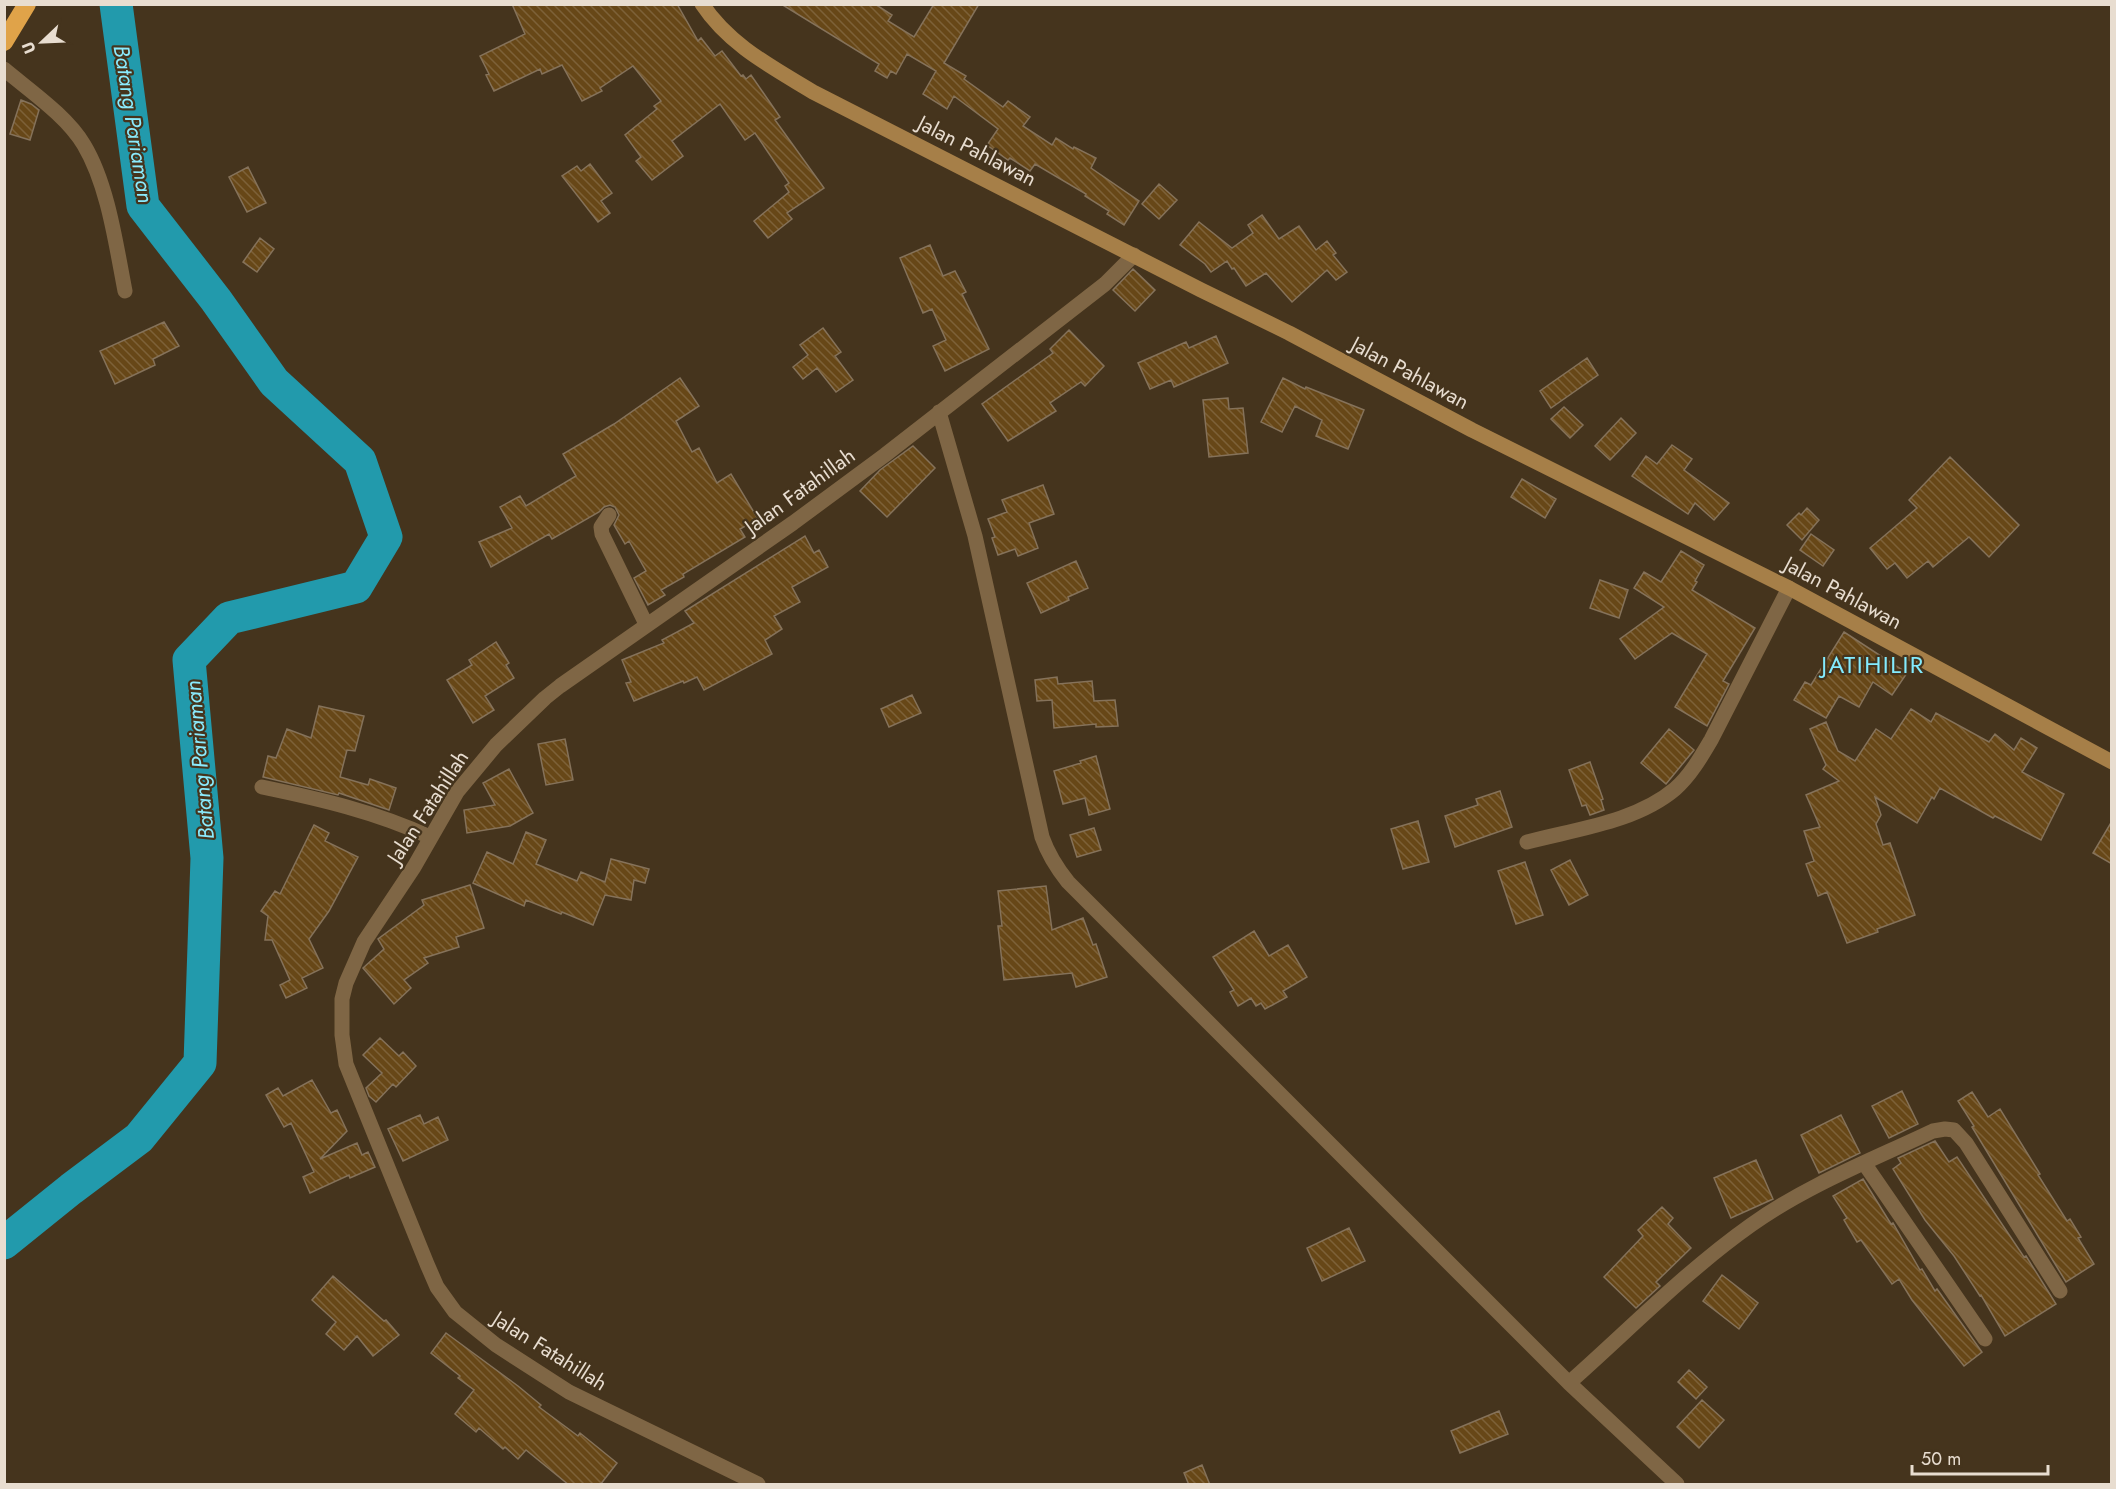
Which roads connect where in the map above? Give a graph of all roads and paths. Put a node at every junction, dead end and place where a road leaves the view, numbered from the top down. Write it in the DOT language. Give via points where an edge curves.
graph roads {
  1 [pos="27,4"];
  2 [pos="702,4"];
  3 [pos="4,42"];
  4 [pos="4,69"];
  5 [pos="1134,255"];
  6 [pos="125,291"];
  7 [pos="939,412"];
  8 [pos="609,515"];
  9 [pos="1788,588"];
  10 [pos="646,624"];
  11 [pos="2112,762"];
  12 [pos="262,786"];
  13 [pos="430,837"];
  14 [pos="1527,842"];
  15 [pos="1864,1163"];
  16 [pos="2060,1291"];
  17 [pos="1985,1339"];
  18 [pos="1569,1383"];
  19 [pos="758,1485"];
  20 [pos="1677,1485"];
  1 -- 3 [label="highway"];
  2 -- 5 [label="street, Jalan Pahlawan" via="729,37 797,82"];
  4 -- 6 [label="street" via="58,115 84,145 110,215"];
  5 -- 7 [label="street, Jalan Fatahillah" via="1096,291"];
  5 -- 9 [label="street, Jalan Pahlawan"];
  7 -- 10 [label="street, Jalan Fatahillah" via="793,523"];
  7 -- 18 [label="street" via="975,536 1042,837 1056,867"];
  8 -- 10 [label="street" via="601,527 603,534"];
  9 -- 11 [label="street, Jalan Pahlawan"];
  9 -- 14 [label="street" via="1711,740 1677,787 1624,816"];
  10 -- 13 [label="street, Jalan Fatahillah" via="545,698 505,736 457,792"];
  12 -- 13 [label="street" via="359,809"];
  13 -- 19 [label="street, Jalan Fatahillah" via="364,942 342,999 342,1035 350,1075 437,1287 454,1312 496,1346 569,1392"];
  15 -- 16 [label="street" via="1933,1131 1954,1130"];
  15 -- 17 [label="street"];
  15 -- 18 [label="street" via="1820,1183 1752,1224"];
  18 -- 20 [label="street"];
}
